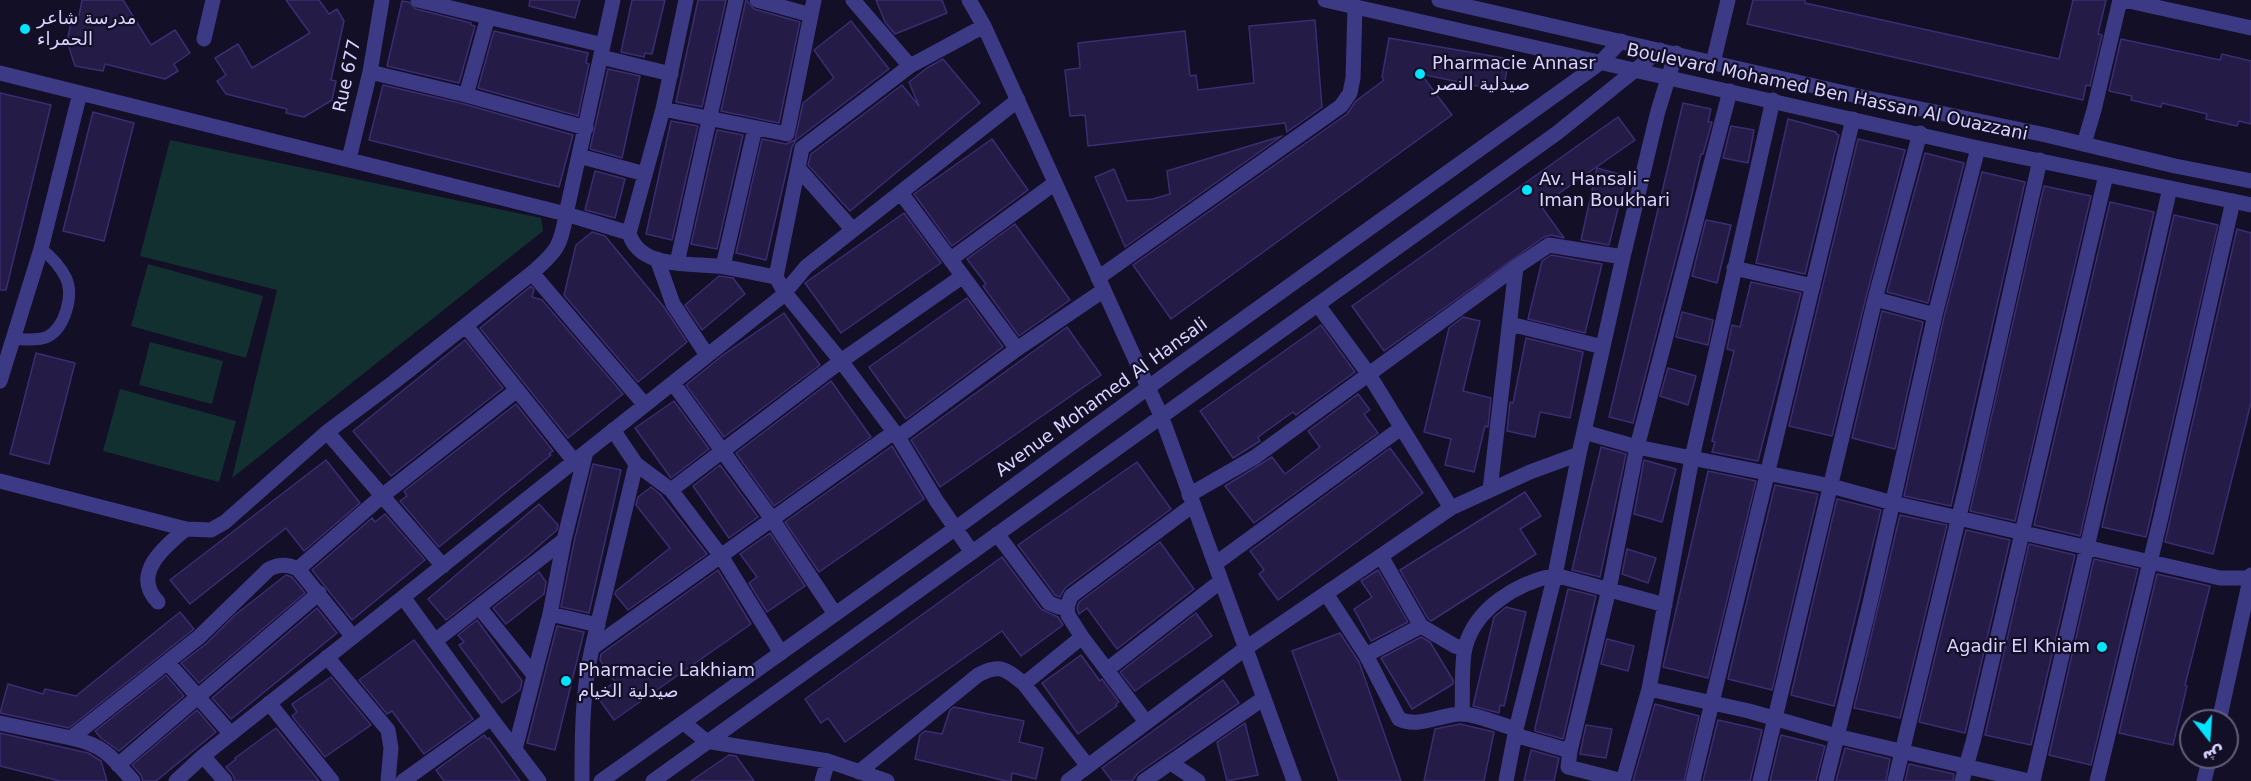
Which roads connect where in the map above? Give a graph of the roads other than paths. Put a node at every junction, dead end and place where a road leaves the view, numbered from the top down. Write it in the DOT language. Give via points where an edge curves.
graph roads {
  1 [pos="213,0"];
  2 [pos="382,0"];
  3 [pos="418,0"];
  4 [pos="614,0"];
  5 [pos="686,0"];
  6 [pos="736,0"];
  7 [pos="757,0"];
  8 [pos="853,0"];
  9 [pos="1325,0"];
  10 [pos="1439,0"];
  11 [pos="1728,0"];
  12 [pos="2122,0"];
  13 [pos="974,3"];
  14 [pos="1469,3"];
  15 [pos="1355,7"];
  16 [pos="812,8"];
  17 [pos="488,17"];
  18 [pos="984,26"];
  19 [pos="2251,28"];
  20 [pos="204,39"];
  21 [pos="1621,41"];
  22 [pos="1660,50"];
  23 [pos="602,51"];
  24 [pos="1676,53"];
  25 [pos="1600,63"];
  26 [pos="1713,63"];
  27 [pos="910,66"];
  28 [pos="370,72"];
  29 [pos="1635,72"];
  30 [pos="0,73"];
  31 [pos="671,74"];
  32 [pos="1667,78"];
  33 [pos="1730,91"];
  34 [pos="80,93"];
  35 [pos="466,95"];
  36 [pos="1017,100"];
  37 [pos="1773,100"];
  38 [pos="663,109"];
  39 [pos="708,118"];
  40 [pos="1852,119"];
  41 [pos="586,128"];
  42 [pos="755,128"];
  43 [pos="787,134"];
  44 [pos="1920,134"];
  45 [pos="2084,144"];
  46 [pos="802,148"];
  47 [pos="1978,148"];
  48 [pos="579,156"];
  49 [pos="349,159"];
  50 [pos="2040,160"];
  51 [pos="798,168"];
  52 [pos="645,174"];
  53 [pos="2106,176"];
  54 [pos="2251,181"];
  55 [pos="1055,183"];
  56 [pos="2170,188"];
  57 [pos="901,193"];
  58 [pos="2233,201"];
  59 [pos="2251,205"];
  60 [pos="566,214"];
  61 [pos="853,230"];
  62 [pos="628,233"];
  63 [pos="41,249"];
  64 [pos="1623,257"];
  65 [pos="657,259"];
  66 [pos="951,260"];
  67 [pos="677,263"];
  68 [pos="723,267"];
  69 [pos="1516,267"];
  70 [pos="1734,268"];
  71 [pos="532,273"];
  72 [pos="963,276"];
  73 [pos="776,277"];
  74 [pos="1101,284"];
  75 [pos="1813,286"];
  76 [pos="785,293"];
  77 [pos="1875,299"];
  78 [pos="1318,305"];
  79 [pos="1935,315"];
  80 [pos="1510,324"];
  81 [pos="466,326"];
  82 [pos="14,339"];
  83 [pos="1603,347"];
  84 [pos="1017,349"];
  85 [pos="707,355"];
  86 [pos="841,361"];
  87 [pos="1368,373"];
  88 [pos="0,381"];
  89 [pos="673,383"];
  90 [pos="1148,388"];
  91 [pos="517,390"];
  92 [pos="645,405"];
  93 [pos="1162,418"];
  94 [pos="1401,428"];
  95 [pos="613,430"];
  96 [pos="327,432"];
  97 [pos="1584,432"];
  98 [pos="896,435"];
  99 [pos="1637,447"];
  100 [pos="722,451"];
  101 [pos="1579,454"];
  102 [pos="580,456"];
  103 [pos="1692,458"];
  104 [pos="636,464"];
  105 [pos="1766,473"];
  106 [pos="0,481"];
  107 [pos="1831,486"];
  108 [pos="671,490"];
  109 [pos="1490,490"];
  110 [pos="382,496"];
  111 [pos="1191,500"];
  112 [pos="1893,503"];
  113 [pos="1451,508"];
  114 [pos="1958,517"];
  115 [pos="772,519"];
  116 [pos="956,528"];
  117 [pos="186,529"];
  118 [pos="2021,532"];
  119 [pos="997,534"];
  120 [pos="564,540"];
  121 [pos="2086,546"];
  122 [pos="971,551"];
  123 [pos="721,556"];
  124 [pos="1381,556"];
  125 [pos="2151,561"];
  126 [pos="1215,564"];
  127 [pos="442,566"];
  128 [pos="298,569"];
  129 [pos="1555,575"];
  130 [pos="2251,577"];
  131 [pos="1221,581"];
  132 [pos="1609,589"];
  133 [pos="319,593"];
  134 [pos="1327,595"];
  135 [pos="403,597"];
  136 [pos="158,602"];
  137 [pos="1665,605"];
  138 [pos="479,607"];
  139 [pos="1066,607"];
  140 [pos="550,614"];
  141 [pos="835,614"];
  142 [pos="598,625"];
  143 [pos="1421,626"];
  144 [pos="353,637"];
  145 [pos="1082,637"];
  146 [pos="435,641"];
  147 [pos="592,648"];
  148 [pos="1246,648"];
  149 [pos="1465,649"];
  150 [pos="781,653"];
  151 [pos="1366,655"];
  152 [pos="327,657"];
  153 [pos="168,663"];
  154 [pos="1108,669"];
  155 [pos="534,675"];
  156 [pos="1024,684"];
  157 [pos="1649,689"];
  158 [pos="199,697"];
  159 [pos="1264,698"];
  160 [pos="1710,702"];
  161 [pos="269,703"];
  162 [pos="2222,709"];
  163 [pos="1462,714"];
  164 [pos="491,718"];
  165 [pos="1774,718"];
  166 [pos="1146,722"];
  167 [pos="0,723"];
  168 [pos="684,723"];
  169 [pos="1515,732"];
  170 [pos="231,734"];
  171 [pos="1836,736"];
  172 [pos="71,738"];
  173 [pos="706,741"];
  174 [pos="514,749"];
  175 [pos="1901,751"];
  176 [pos="203,756"];
  177 [pos="828,761"];
  178 [pos="1171,763"];
  179 [pos="118,765"];
  180 [pos="1087,765"];
  181 [pos="1568,766"];
  182 [pos="859,772"];
  183 [pos="1964,774"];
  184 [pos="821,780"];
  185 [pos="133,781"];
  186 [pos="176,781"];
  187 [pos="225,781"];
  188 [pos="332,781"];
  189 [pos="388,781"];
  190 [pos="403,781"];
  191 [pos="539,781"];
  192 [pos="582,781"];
  193 [pos="600,781"];
  194 [pos="653,781"];
  195 [pos="887,781"];
  196 [pos="1068,781"];
  197 [pos="1144,781"];
  198 [pos="1198,781"];
  199 [pos="1294,781"];
  200 [pos="1506,781"];
  201 [pos="1623,781"];
  202 [pos="1693,781"];
  203 [pos="1760,781"];
  204 [pos="1826,781"];
  205 [pos="1895,781"];
  206 [pos="2031,781"];
  207 [pos="2097,781"];
  1 -- 20 [label="street"];
  2 -- 28 [label="street, Rue 677"];
  3 -- 17 [label="street"];
  4 -- 23 [label="street"];
  5 -- 31 [label="street"];
  6 -- 39 [label="street"];
  7 -- 16 [label="street"];
  8 -- 27 [label="street"];
  9 -- 15 [label="street, Boulevard Mohamed Ben Hassan Al Ouazzani"];
  10 -- 14 [label="street, Boulevard Mohamed Ben Hassan Al Ouazzani"];
  11 -- 26 [label="street"];
  12 -- 19 [label="street"];
  12 -- 45 [label="street"];
  13 -- 18 [label="street"];
  14 -- 21 [label="street, Boulevard Mohamed Ben Hassan Al Ouazzani"];
  15 -- 25 [label="street, Boulevard Mohamed Ben Hassan Al Ouazzani"];
  15 -- 74 [label="street" via="1353,78 1350,93 1341,106"];
  16 -- 43 [label="street"];
  17 -- 23 [label="street"];
  17 -- 35 [label="street"];
  18 -- 27 [label="street"];
  18 -- 36 [label="street"];
  21 -- 22 [label="street, Boulevard Mohamed Ben Hassan Al Ouazzani"];
  21 -- 25 [label="street, Avenue Mohamed Al Hansali"];
  22 -- 24 [label="street, Boulevard Mohamed Ben Hassan Al Ouazzani"];
  22 -- 29 [label="street"];
  23 -- 31 [label="street"];
  23 -- 41 [label="street"];
  24 -- 26 [label="street, Boulevard Mohamed Ben Hassan Al Ouazzani"];
  24 -- 32 [label="street"];
  25 -- 29 [label="street, Boulevard Mohamed Ben Hassan Al Ouazzani"];
  25 -- 90 [label="street, Avenue Mohamed Al Hansali"];
  26 -- 45 [label="street, Boulevard Mohamed Ben Hassan Al Ouazzani"];
  27 -- 46 [label="street"];
  28 -- 35 [label="street"];
  28 -- 49 [label="street, Rue 677"];
  29 -- 32 [label="street, Boulevard Mohamed Ben Hassan Al Ouazzani"];
  29 -- 78 [label="street"];
  30 -- 34 [label="street"];
  31 -- 38 [label="street"];
  32 -- 33 [label="street, Boulevard Mohamed Ben Hassan Al Ouazzani"];
  32 -- 64 [label="street"];
  33 -- 37 [label="street, Boulevard Mohamed Ben Hassan Al Ouazzani"];
  33 -- 99 [label="street"];
  34 -- 49 [label="street"];
  34 -- 63 [label="street"];
  35 -- 41 [label="street"];
  36 -- 55 [label="street"];
  36 -- 57 [label="street"];
  37 -- 40 [label="street, Boulevard Mohamed Ben Hassan Al Ouazzani"];
  37 -- 70 [label="street"];
  38 -- 39 [label="street"];
  38 -- 52 [label="street"];
  39 -- 42 [label="street"];
  39 -- 67 [label="street"];
  40 -- 44 [label="street, Boulevard Mohamed Ben Hassan Al Ouazzani"];
  40 -- 75 [label="street"];
  41 -- 48 [label="street"];
  42 -- 43 [label="street"];
  42 -- 68 [label="street"];
  43 -- 46 [label="street"];
  44 -- 47 [label="street, Boulevard Mohamed Ben Hassan Al Ouazzani"];
  44 -- 77 [label="street"];
  45 -- 54 [label="street, Boulevard Mohamed Ben Hassan Al Ouazzani"];
  46 -- 51 [label="street"];
  47 -- 50 [label="street, Boulevard Mohamed Ben Hassan Al Ouazzani"];
  47 -- 79 [label="street"];
  48 -- 52 [label="street"];
  48 -- 60 [label="street"];
  49 -- 60 [label="street"];
  50 -- 53 [label="street, Boulevard Mohamed Ben Hassan Al Ouazzani"];
  50 -- 114 [label="street"];
  51 -- 61 [label="street"];
  51 -- 73 [label="street"];
  52 -- 62 [label="street"];
  53 -- 56 [label="street, Boulevard Mohamed Ben Hassan Al Ouazzani"];
  53 -- 118 [label="street"];
  55 -- 66 [label="street"];
  55 -- 74 [label="street"];
  56 -- 58 [label="street, Boulevard Mohamed Ben Hassan Al Ouazzani"];
  56 -- 121 [label="street"];
  57 -- 61 [label="street"];
  57 -- 66 [label="street"];
  58 -- 59 [label="street, Boulevard Mohamed Ben Hassan Al Ouazzani"];
  58 -- 125 [label="street"];
  60 -- 62 [label="street"];
  60 -- 71 [label="street" via="562,241"];
  61 -- 76 [label="street" via="801,272"];
  62 -- 65 [label="street" via="634,247"];
  63 -- 82 [label="street"];
  63 -- 82 [label="lane" via="67,280 65,315 47,337"];
  64 -- 69 [label="street" via="1549,245"];
  64 -- 83 [label="street"];
  65 -- 67 [label="street"];
  65 -- 85 [label="street" via="673,304"];
  66 -- 72 [label="street"];
  67 -- 68 [label="street"];
  68 -- 73 [label="street"];
  69 -- 80 [label="street"];
  69 -- 87 [label="street"];
  70 -- 75 [label="street"];
  70 -- 103 [label="street"];
  71 -- 81 [label="street"];
  71 -- 92 [label="street"];
  72 -- 84 [label="street"];
  72 -- 86 [label="street"];
  73 -- 76 [label="street"];
  74 -- 84 [label="street"];
  74 -- 90 [label="street"];
  75 -- 105 [label="street"];
  76 -- 85 [label="street"];
  76 -- 86 [label="street"];
  77 -- 79 [label="street"];
  77 -- 107 [label="street"];
  78 -- 87 [label="street"];
  78 -- 93 [label="street"];
  79 -- 112 [label="street"];
  80 -- 83 [label="street"];
  80 -- 109 [label="street"];
  81 -- 91 [label="street"];
  81 -- 96 [label="street"];
  82 -- 88 [label="street"];
  83 -- 97 [label="street"];
  84 -- 98 [label="street"];
  85 -- 89 [label="street"];
  86 -- 98 [label="street"];
  86 -- 100 [label="street"];
  87 -- 94 [label="street"];
  87 -- 111 [label="street"];
  89 -- 92 [label="street"];
  89 -- 100 [label="street"];
  90 -- 93 [label="street"];
  90 -- 116 [label="street, Avenue Mohamed Al Hansali"];
  91 -- 102 [label="street"];
  91 -- 110 [label="street"];
  92 -- 95 [label="street"];
  93 -- 111 [label="street"];
  93 -- 119 [label="street"];
  94 -- 113 [label="street"];
  94 -- 126 [label="street"];
  95 -- 102 [label="street"];
  95 -- 104 [label="street"];
  96 -- 110 [label="street"];
  96 -- 117 [label="street" via="225,522 211,530"];
  97 -- 99 [label="street"];
  97 -- 101 [label="street"];
  98 -- 115 [label="street"];
  98 -- 116 [label="street"];
  99 -- 103 [label="street"];
  99 -- 132 [label="street"];
  100 -- 108 [label="street"];
  100 -- 115 [label="street"];
  101 -- 109 [label="street"];
  101 -- 129 [label="street"];
  102 -- 120 [label="street"];
  102 -- 127 [label="street"];
  103 -- 105 [label="street"];
  103 -- 137 [label="street"];
  104 -- 108 [label="street"];
  104 -- 142 [label="street"];
  105 -- 107 [label="street"];
  105 -- 160 [label="street"];
  106 -- 117 [label="street"];
  107 -- 112 [label="street"];
  107 -- 165 [label="street"];
  108 -- 123 [label="street"];
  109 -- 113 [label="street"];
  110 -- 127 [label="street"];
  110 -- 128 [label="street"];
  111 -- 126 [label="street"];
  111 -- 139 [label="street" via="1071,596"];
  112 -- 114 [label="street"];
  112 -- 171 [label="street"];
  113 -- 124 [label="street"];
  114 -- 118 [label="street"];
  114 -- 175 [label="street"];
  115 -- 123 [label="street"];
  115 -- 141 [label="street"];
  116 -- 122 [label="street"];
  116 -- 141 [label="street, Avenue Mohamed Al Hansali"];
  117 -- 136 [label="street" via="166,545 150,568 147,582"];
  118 -- 121 [label="street"];
  118 -- 183 [label="street"];
  119 -- 122 [label="street"];
  119 -- 139 [label="street" via="1049,603"];
  120 -- 138 [label="street"];
  120 -- 140 [label="street"];
  121 -- 125 [label="street"];
  121 -- 206 [label="street"];
  122 -- 173 [label="street"];
  123 -- 147 [label="street"];
  123 -- 150 [label="street"];
  124 -- 134 [label="street"];
  124 -- 143 [label="street"];
  125 -- 130 [label="street" via="2220,578"];
  125 -- 207 [label="street"];
  126 -- 131 [label="street"];
  127 -- 135 [label="street"];
  128 -- 133 [label="street"];
  128 -- 153 [label="street" via="288,564 268,569 208,630"];
  129 -- 132 [label="street"];
  129 -- 149 [label="street" via="1536,579 1497,603 1478,620"];
  129 -- 169 [label="street"];
  130 -- 162 [label="street"];
  131 -- 148 [label="street"];
  131 -- 154 [label="street"];
  132 -- 137 [label="street"];
  132 -- 181 [label="street"];
  133 -- 144 [label="street"];
  133 -- 158 [label="street"];
  134 -- 148 [label="street"];
  134 -- 151 [label="street"];
  135 -- 144 [label="street"];
  135 -- 146 [label="street"];
  137 -- 157 [label="street"];
  138 -- 146 [label="street"];
  138 -- 155 [label="street"];
  139 -- 145 [label="street"];
  140 -- 142 [label="street"];
  140 -- 155 [label="street"];
  141 -- 150 [label="street, Avenue Mohamed Al Hansali"];
  142 -- 147 [label="street"];
  143 -- 149 [label="street"];
  143 -- 151 [label="street"];
  144 -- 152 [label="street"];
  145 -- 154 [label="street"];
  145 -- 156 [label="street"];
  146 -- 164 [label="street"];
  147 -- 192 [label="street" via="585,682"];
  148 -- 159 [label="street"];
  148 -- 166 [label="street"];
  149 -- 163 [label="street"];
  150 -- 168 [label="street, Avenue Mohamed Al Hansali"];
  151 -- 163 [label="street" via="1399,719 1416,722"];
  152 -- 161 [label="street"];
  152 -- 189 [label="street" via="388,730"];
  153 -- 158 [label="street"];
  153 -- 172 [label="street"];
  154 -- 166 [label="street"];
  155 -- 174 [label="street"];
  156 -- 180 [label="street"];
  156 -- 182 [label="street" via="1005,669 985,672"];
  157 -- 160 [label="street"];
  157 -- 201 [label="street"];
  158 -- 170 [label="street"];
  158 -- 179 [label="street"];
  159 -- 178 [label="street"];
  159 -- 199 [label="street"];
  160 -- 165 [label="street"];
  160 -- 202 [label="street"];
  161 -- 170 [label="street"];
  161 -- 188 [label="street"];
  163 -- 169 [label="street"];
  164 -- 174 [label="street"];
  164 -- 190 [label="street"];
  165 -- 171 [label="street"];
  165 -- 203 [label="street"];
  166 -- 180 [label="street"];
  167 -- 172 [label="street"];
  168 -- 173 [label="street"];
  168 -- 193 [label="street, Avenue Mohamed Al Hansali"];
  169 -- 181 [label="street"];
  169 -- 200 [label="street"];
  170 -- 176 [label="street"];
  171 -- 175 [label="street"];
  171 -- 204 [label="street"];
  172 -- 179 [label="street" via="90,742"];
  173 -- 177 [label="street"];
  173 -- 194 [label="street"];
  174 -- 191 [label="street"];
  175 -- 183 [label="street"];
  175 -- 205 [label="street"];
  176 -- 186 [label="street"];
  176 -- 187 [label="street"];
  177 -- 182 [label="street"];
  177 -- 184 [label="street"];
  178 -- 197 [label="street"];
  178 -- 198 [label="street"];
  179 -- 185 [label="street"];
  180 -- 196 [label="street"];
  181 -- 201 [label="street"];
  182 -- 195 [label="street"];
  183 -- 206 [label="street"];
}
